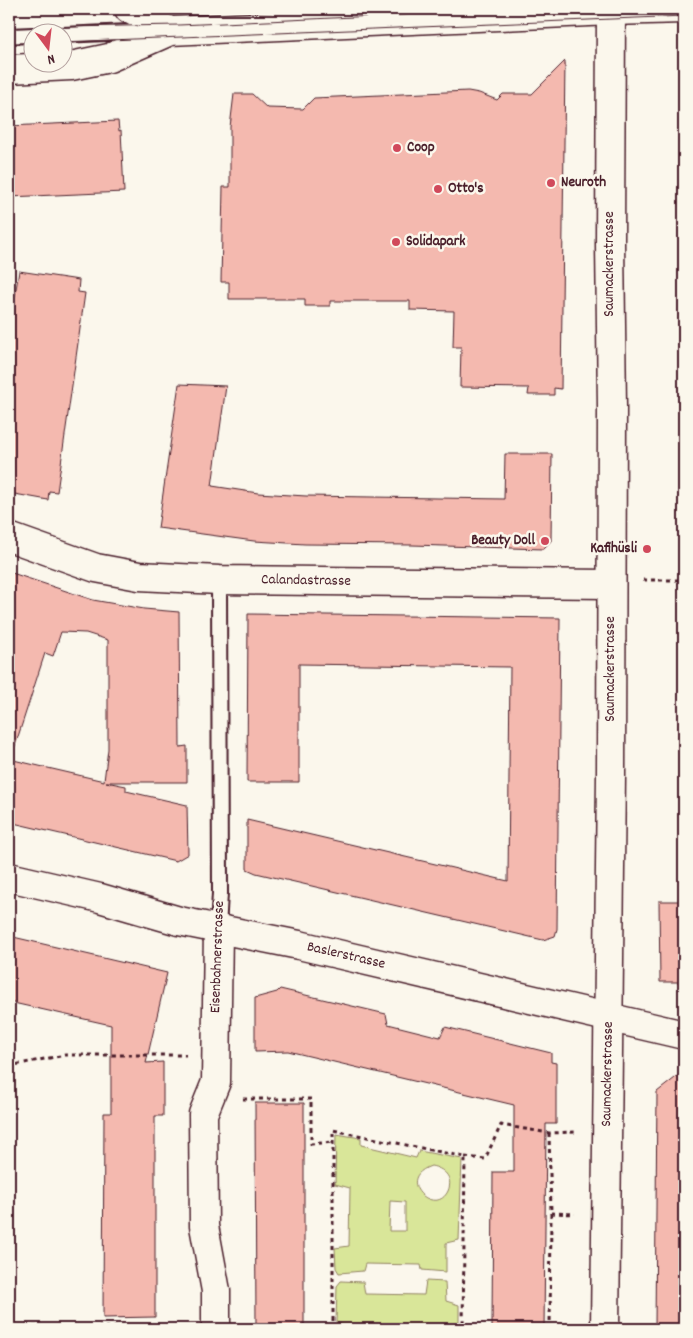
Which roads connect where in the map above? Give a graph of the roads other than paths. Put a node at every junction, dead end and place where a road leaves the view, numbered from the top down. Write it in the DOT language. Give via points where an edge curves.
graph roads {
  1 [pos="129,9"];
  2 [pos="684,9"];
  3 [pos="612,10"];
  4 [pos="170,31"];
  5 [pos="72,34"];
  6 [pos="22,35"];
  7 [pos="9,36"];
  8 [pos="9,69"];
  9 [pos="9,537"];
  10 [pos="219,580"];
  11 [pos="610,584"];
  12 [pos="9,877"];
  13 [pos="218,930"];
  14 [pos="609,1017"];
  15 [pos="684,1035"];
  16 [pos="216,1329"];
  17 [pos="605,1329"];
  1 -- 4 [label="street"];
  2 -- 3 [label="street"];
  3 -- 4 [label="street"];
  3 -- 11 [label="street, Saumackerstrasse"];
  4 -- 5 [label="lane"];
  4 -- 8 [label="street" via="109,58 71,66"];
  6 -- 7 [label="lane"];
  9 -- 10 [label="street, Calandastrasse" via="96,568 139,576"];
  10 -- 11 [label="street, Calandastrasse"];
  10 -- 13 [label="lane, Eisenbahnerstrasse"];
  11 -- 14 [label="street, Saumackerstrasse"];
  12 -- 13 [label="street, Baslerstrasse"];
  13 -- 14 [label="street, Baslerstrasse" via="309,947"];
  13 -- 16 [label="street, Eisenbahnerstrasse" via="216,1082 203,1114 204,1226 216,1291"];
  14 -- 15 [label="street, Baslerstrasse"];
  14 -- 17 [label="street, Saumackerstrasse"];
}
